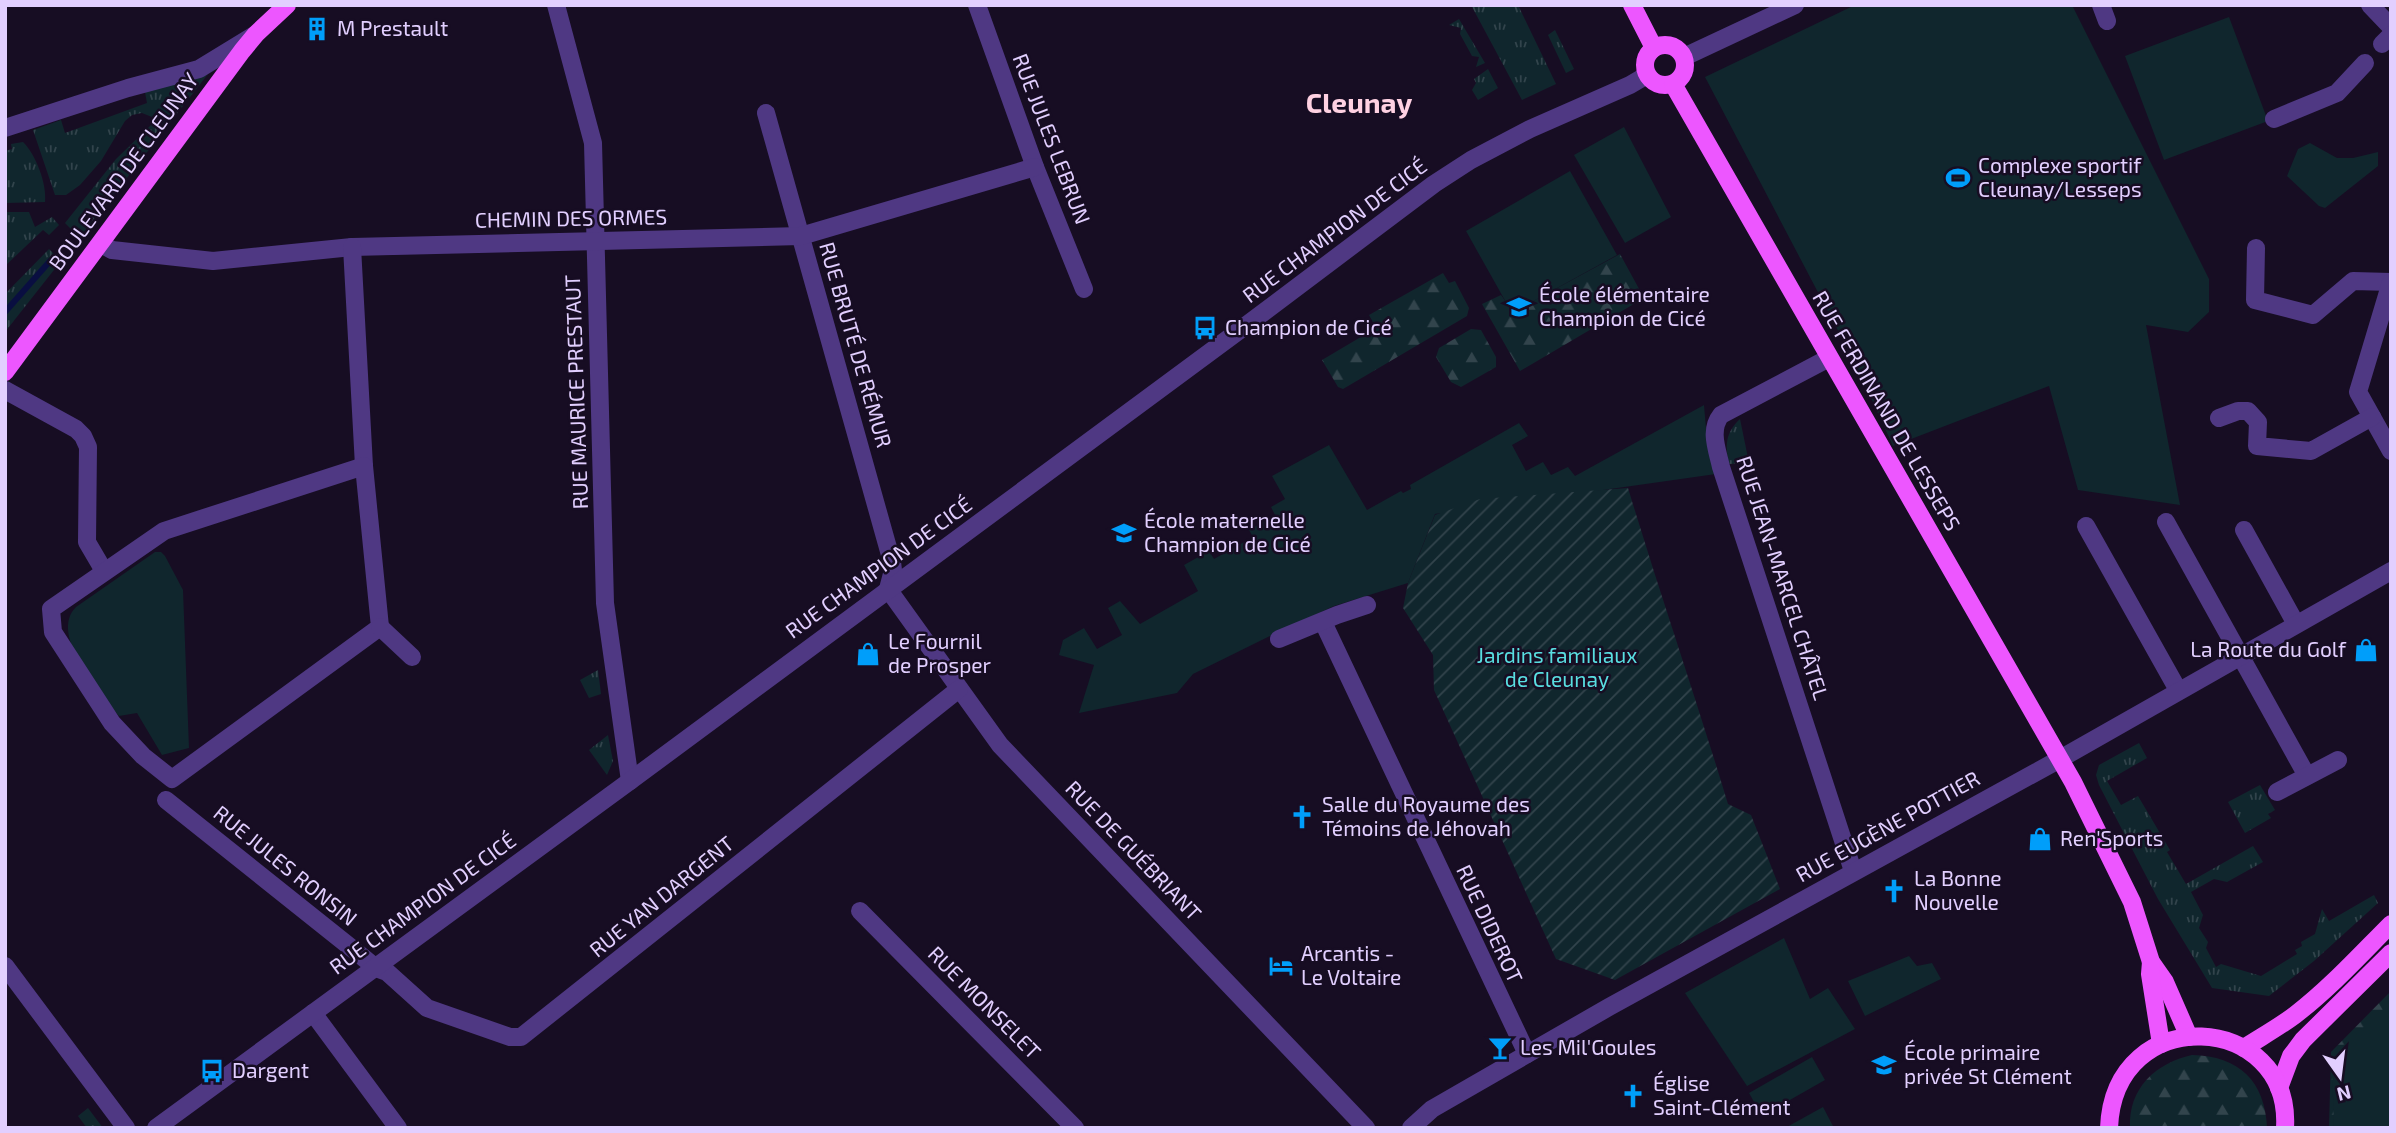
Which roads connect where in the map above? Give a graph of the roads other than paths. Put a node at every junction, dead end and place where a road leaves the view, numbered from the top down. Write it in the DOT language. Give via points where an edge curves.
graph roads {
  1 [pos="288,5"];
  2 [pos="556,5"];
  3 [pos="976,5"];
  4 [pos="1632,5"];
  5 [pos="1795,5"];
  6 [pos="2370,5"];
  7 [pos="2391,27"];
  8 [pos="256,34"];
  9 [pos="1654,48"];
  10 [pos="1684,57"];
  11 [pos="2365,63"];
  12 [pos="1647,75"];
  13 [pos="1673,84"];
  14 [pos="766,113"];
  15 [pos="2274,119"];
  16 [pos="5,128"];
  17 [pos="1035,167"];
  18 [pos="801,236"];
  19 [pos="596,240"];
  20 [pos="101,244"];
  21 [pos="352,247"];
  22 [pos="2256,248"];
  23 [pos="2391,282"];
  24 [pos="1084,289"];
  25 [pos="1829,358"];
  26 [pos="5,372"];
  27 [pos="5,390"];
  28 [pos="2372,417"];
  29 [pos="2219,418"];
  30 [pos="2391,451"];
  31 [pos="364,466"];
  32 [pos="2166,522"];
  33 [pos="2086,526"];
  34 [pos="2244,530"];
  35 [pos="2391,570"];
  36 [pos="104,572"];
  37 [pos="888,589"];
  38 [pos="1367,605"];
  39 [pos="1323,622"];
  40 [pos="2296,624"];
  41 [pos="380,627"];
  42 [pos="1279,639"];
  43 [pos="2239,656"];
  44 [pos="412,657"];
  45 [pos="960,689"];
  46 [pos="2178,690"];
  47 [pos="2060,759"];
  48 [pos="2338,760"];
  49 [pos="2307,776"];
  50 [pos="630,781"];
  51 [pos="2277,792"];
  52 [pos="166,800"];
  53 [pos="1853,871"];
  54 [pos="860,911"];
  55 [pos="2391,924"];
  56 [pos="2391,953"];
  57 [pos="2151,962"];
  58 [pos="5,966"];
  59 [pos="376,968"];
  60 [pos="313,1013"];
  61 [pos="2189,1037"];
  62 [pos="2161,1044"];
  63 [pos="2244,1048"];
  64 [pos="1527,1054"];
  65 [pos="2279,1088"];
  66 [pos="126,1128"];
  67 [pos="156,1128"];
  68 [pos="398,1128"];
  69 [pos="1075,1128"];
  70 [pos="1366,1128"];
  71 [pos="1411,1128"];
  72 [pos="2109,1128"];
  73 [pos="2286,1128"];
  1 -- 8 [label="main road, BOULEVARD DE CLEUNAY"];
  2 -- 19 [label="street, RUE MAURICE PRESTAUT" via="593,143"];
  3 -- 17 [label="street, RUE JULES LEBRUN"];
  4 -- 9 [label="main road"];
  5 -- 10 [label="street"];
  6 -- 7 [label="street"];
  8 -- 16 [label="street" via="199,69"];
  8 -- 20 [label="main road, BOULEVARD DE CLEUNAY"];
  9 -- 10 [label="main road" via="1668,45"];
  9 -- 12 [label="main road" via="1645,60"];
  10 -- 13 [label="main road" via="1684,72"];
  11 -- 15 [label="street" via="2337,93"];
  12 -- 13 [label="main road" via="1659,84"];
  12 -- 37 [label="street, RUE CHAMPION DE CICÉ" via="1530,128 1434,184"];
  13 -- 25 [label="main road, RUE FERDINAND DE LESSEPS"];
  14 -- 18 [label="street, RUE BRUTÉ DE RÉMUR"];
  17 -- 18 [label="street, CHEMIN DES ORMES"];
  17 -- 24 [label="street, RUE JULES LEBRUN"];
  18 -- 19 [label="street, CHEMIN DES ORMES"];
  18 -- 37 [label="street, RUE BRUTÉ DE RÉMUR" via="892,562"];
  19 -- 21 [label="street, CHEMIN DES ORMES"];
  19 -- 50 [label="street, RUE MAURICE PRESTAUT" via="605,604"];
  20 -- 21 [label="street, CHEMIN DES ORMES" via="112,250 213,261"];
  20 -- 26 [label="main road, BOULEVARD DE CLEUNAY"];
  21 -- 31 [label="street"];
  22 -- 23 [label="street" via="2255,300 2313,315 2353,281"];
  23 -- 28 [label="street" via="2358,392"];
  25 -- 47 [label="main road, RUE FERDINAND DE LESSEPS"];
  25 -- 53 [label="street, RUE JEAN-MARCEL CHÂTEL" via="1721,415 1714,433 1721,467"];
  27 -- 36 [label="street" via="83,436 88,447 87,542"];
  28 -- 29 [label="street" via="2311,451 2257,446 2258,422 2248,411"];
  28 -- 30 [label="street"];
  31 -- 36 [label="street" via="164,531"];
  31 -- 41 [label="street"];
  32 -- 43 [label="street"];
  33 -- 46 [label="street"];
  34 -- 40 [label="street"];
  35 -- 40 [label="street, RUE EUGÈNE POTTIER"];
  36 -- 41 [label="street" via="51,609 53,632 112,723 173,779"];
  37 -- 45 [label="street, RUE DE GUÉBRIANT"];
  37 -- 50 [label="street, RUE CHAMPION DE CICÉ"];
  38 -- 39 [label="street"];
  39 -- 42 [label="street"];
  39 -- 64 [label="street, RUE DIDEROT"];
  40 -- 43 [label="street, RUE EUGÈNE POTTIER"];
  41 -- 44 [label="street"];
  43 -- 46 [label="street, RUE EUGÈNE POTTIER"];
  43 -- 49 [label="street"];
  45 -- 59 [label="street, RUE YAN DARGENT" via="526,1035 510,1037 427,1008 387,972"];
  45 -- 70 [label="street, RUE DE GUÉBRIANT" via="1000,746"];
  46 -- 47 [label="street, RUE EUGÈNE POTTIER"];
  47 -- 53 [label="street, RUE EUGÈNE POTTIER"];
  47 -- 57 [label="main road, RUE FERDINAND DE LESSEPS" via="2132,902"];
  48 -- 49 [label="street"];
  49 -- 51 [label="street"];
  50 -- 59 [label="street, RUE CHAMPION DE CICÉ"];
  52 -- 59 [label="street, RUE JULES RONSIN"];
  53 -- 64 [label="street, RUE EUGÈNE POTTIER"];
  54 -- 69 [label="street, RUE MONSELET"];
  55 -- 63 [label="main road" via="2294,1016"];
  56 -- 65 [label="main road" via="2303,1040 2291,1056"];
  57 -- 61 [label="main road"];
  57 -- 62 [label="main road"];
  58 -- 66 [label="street"];
  59 -- 60 [label="street, RUE CHAMPION DE CICÉ"];
  60 -- 67 [label="street, RUE CHAMPION DE CICÉ"];
  60 -- 68 [label="street"];
  61 -- 62 [label="main road"];
  61 -- 63 [label="main road" via="2213,1036"];
  62 -- 72 [label="main road" via="2147,1051 2122,1077"];
  63 -- 65 [label="main road" via="2264,1065"];
  64 -- 71 [label="street, RUE EUGÈNE POTTIER" via="1432,1110"];
  65 -- 73 [label="main road"];
}
